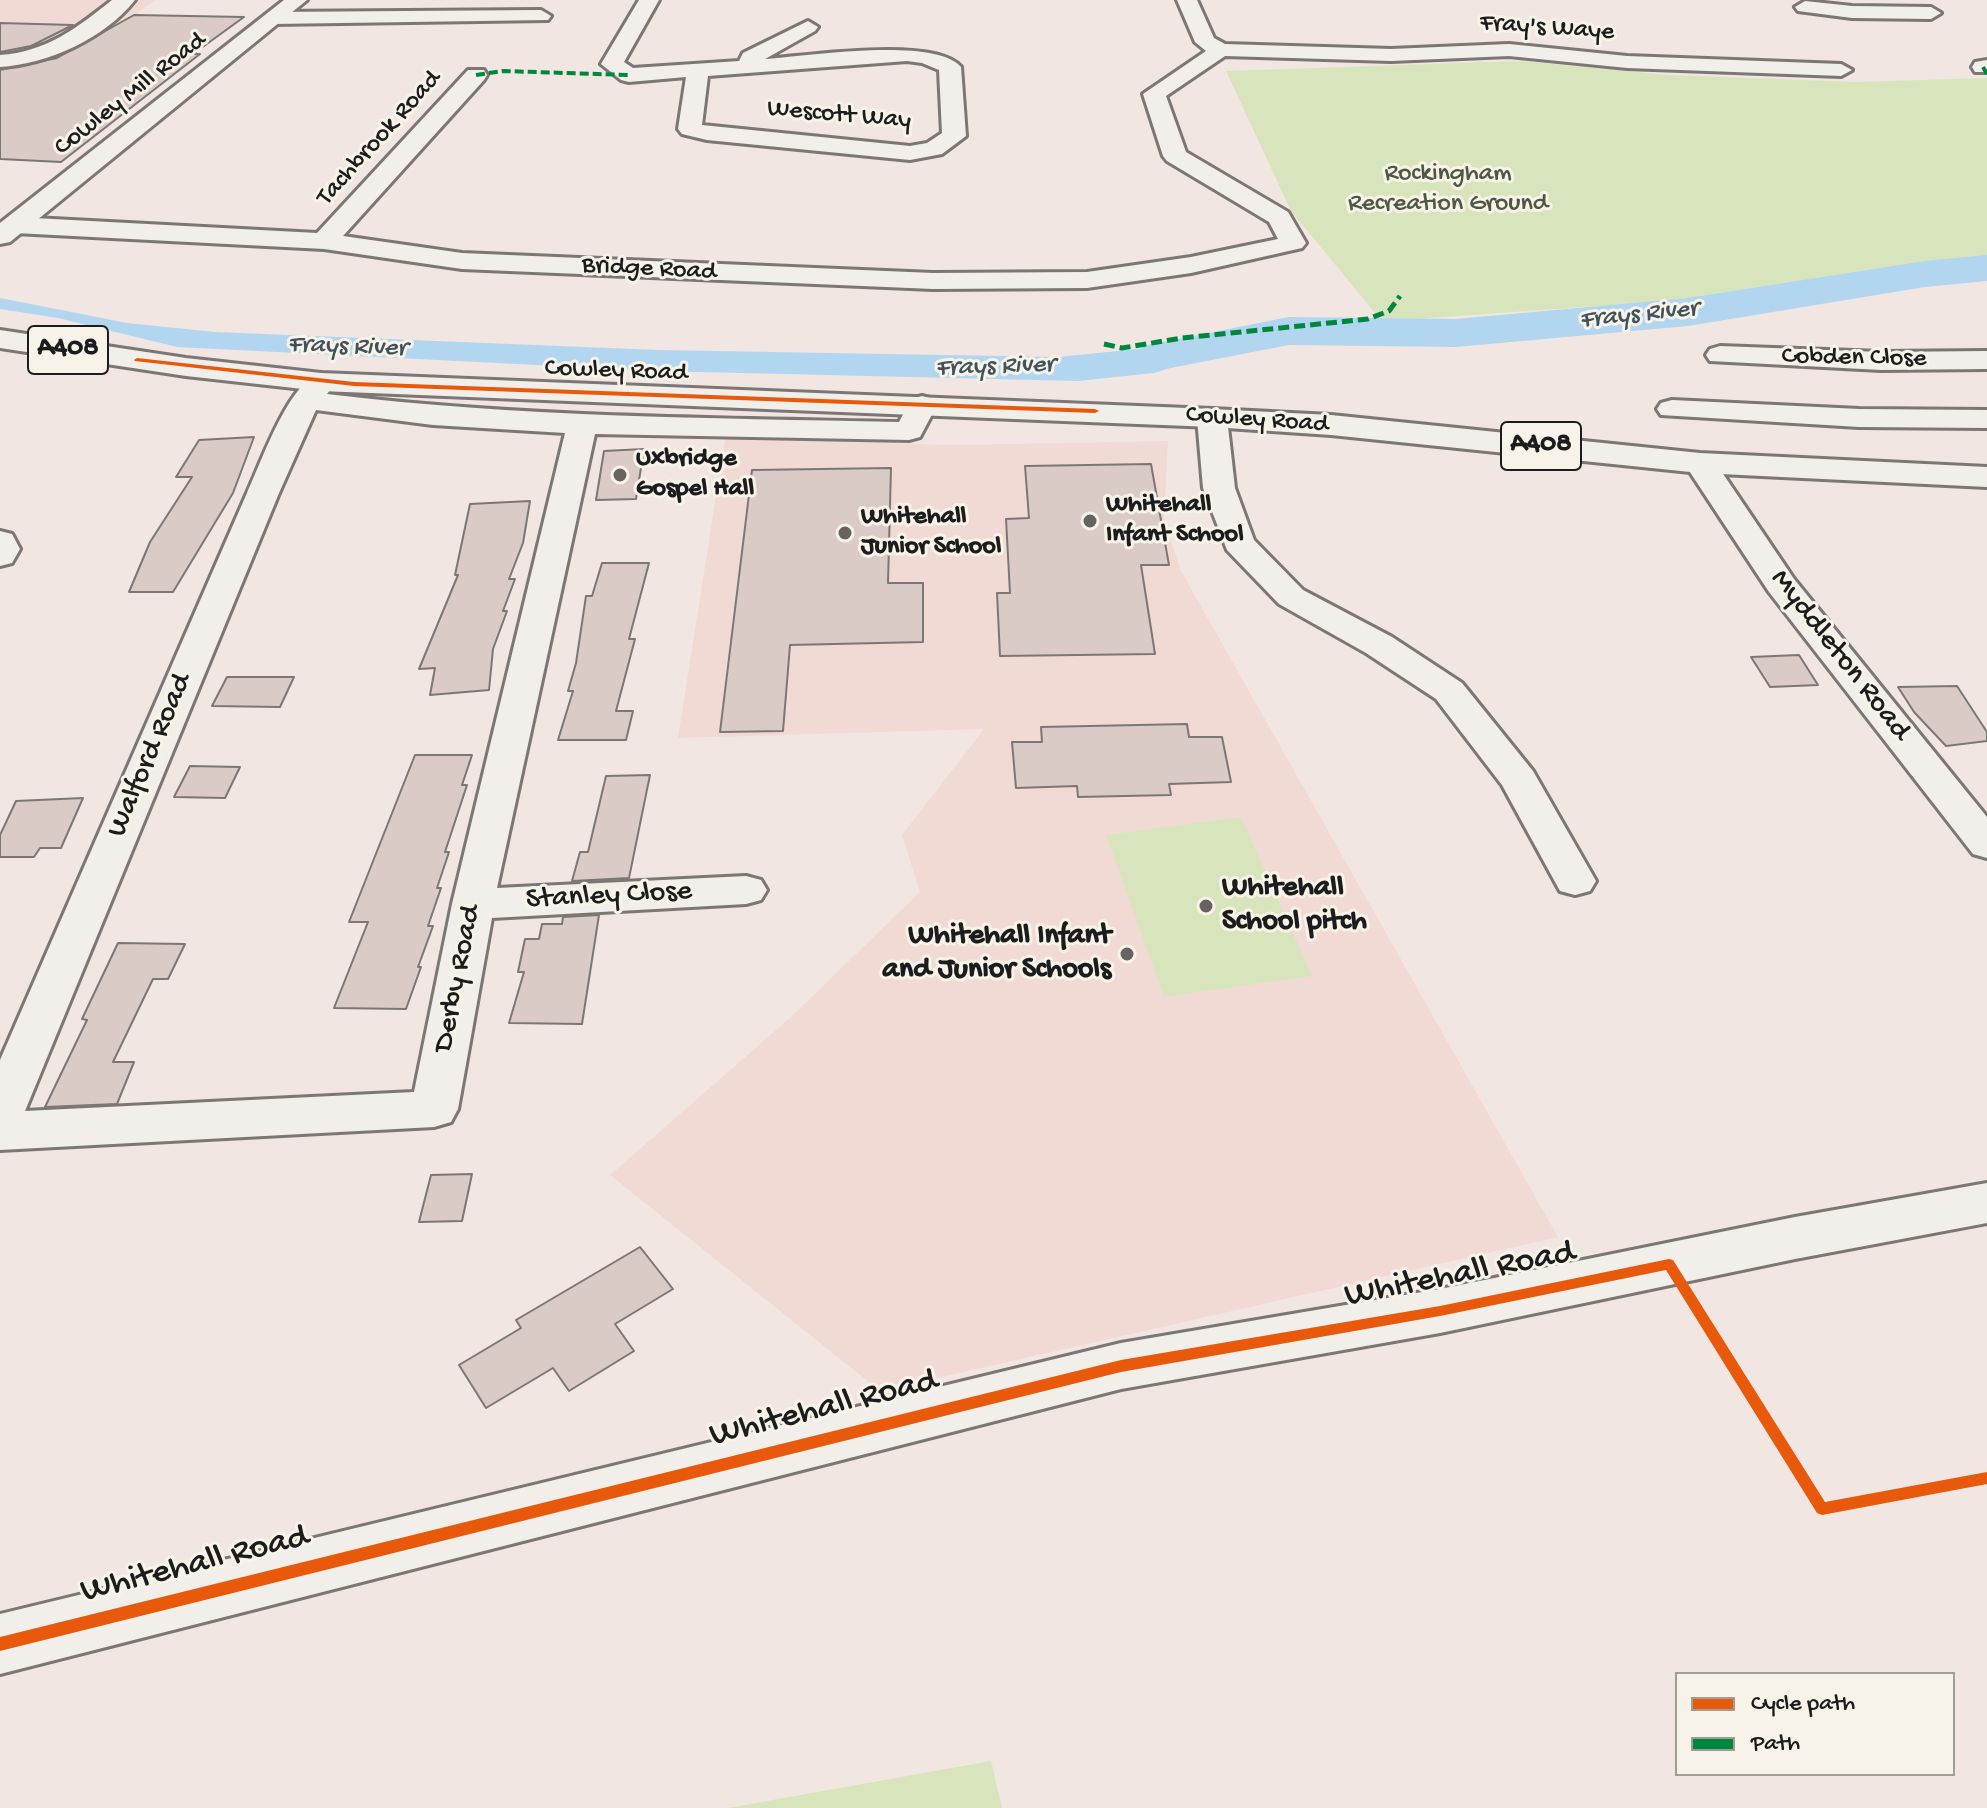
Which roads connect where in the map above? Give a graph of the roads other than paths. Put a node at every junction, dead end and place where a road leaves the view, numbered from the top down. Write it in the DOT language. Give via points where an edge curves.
graph roads {
  1 [pos="125,0"];
  2 [pos="297,0"];
  3 [pos="649,0"];
  4 [pos="1187,0"];
  5 [pos="1805,11"];
  6 [pos="1931,13"];
  7 [pos="541,16"];
  8 [pos="273,18"];
  9 [pos="808,27"];
  10 [pos="1820,49"];
  11 [pos="1221,50"];
  12 [pos="0,61"];
  13 [pos="748,67"];
  14 [pos="698,71"];
  15 [pos="476,75"];
  16 [pos="8,230"];
  17 [pos="324,241"];
  18 [pos="0,339"];
  19 [pos="1720,355"];
  20 [pos="1987,360"];
  21 [pos="313,391"];
  22 [pos="922,405"];
  23 [pos="1672,409"];
  24 [pos="1212,418"];
  25 [pos="1987,419"];
  26 [pos="582,425"];
  27 [pos="1700,463"];
  28 [pos="1987,477"];
  29 [pos="0,541"];
  30 [pos="0,556"];
  31 [pos="1987,844"];
  32 [pos="1575,881"];
  33 [pos="746,890"];
  34 [pos="473,904"];
  35 [pos="0,1114"];
  36 [pos="0,1131"];
  37 [pos="1987,1203"];
  38 [pos="0,1644"];
  1 -- 12 [label="street" via="55,52"];
  2 -- 8 [label="main road, Cowley Mill Road"];
  3 -- 14 [label="street" via="612,64 629,75"];
  4 -- 11 [label="street" via="1205,42"];
  5 -- 6 [label="street"];
  7 -- 8 [label="street"];
  8 -- 16 [label="main road, Cowley Mill Road"];
  9 -- 13 [label="street" via="751,58"];
  10 -- 11 [label="street, Fray's Waye" via="1841,70 1627,62 1509,50 1391,55"];
  11 -- 17 [label="street, Bridge Road" via="1154,94 1161,123 1175,156 1279,217 1293,243 1087,280 933,281 462,261"];
  13 -- 14 [label="street, Wescott Way"];
  13 -- 14 [label="street, Wescott Way" via="926,57 950,67 954,136 934,149 910,153 690,129"];
  15 -- 17 [label="street, Tachbrook Road"];
  16 -- 17 [label="street, Bridge Road"];
  18 -- 21 [label="main road, Cowley Road / A408"];
  19 -- 20 [label="street, Cobden Close" via="1756,364"];
  21 -- 22 [label="main road, Cowley Road / A408"];
  21 -- 26 [label="street" via="433,416"];
  21 -- 35 [label="street, Walford Road" via="263,493"];
  22 -- 24 [label="main road, Cowley Road / A408"];
  22 -- 26 [label="street" via="909,431"];
  23 -- 25 [label="street"];
  24 -- 27 [label="main road, Cowley Road / A408"];
  24 -- 32 [label="street" via="1219,488 1239,543 1291,597 1449,691 1519,780"];
  26 -- 34 [label="street, Derby Road"];
  27 -- 28 [label="main road, Cowley Road / A408"];
  27 -- 31 [label="street, Myddleton Road" via="1781,585"];
  29 -- 30 [label="street"];
  33 -- 34 [label="street, Stanley Close"];
  34 -- 36 [label="street, Derby Road" via="434,1109"];
  37 -- 38 [label="street, Whitehall Road" via="1440,1311 1121,1366"];
}
